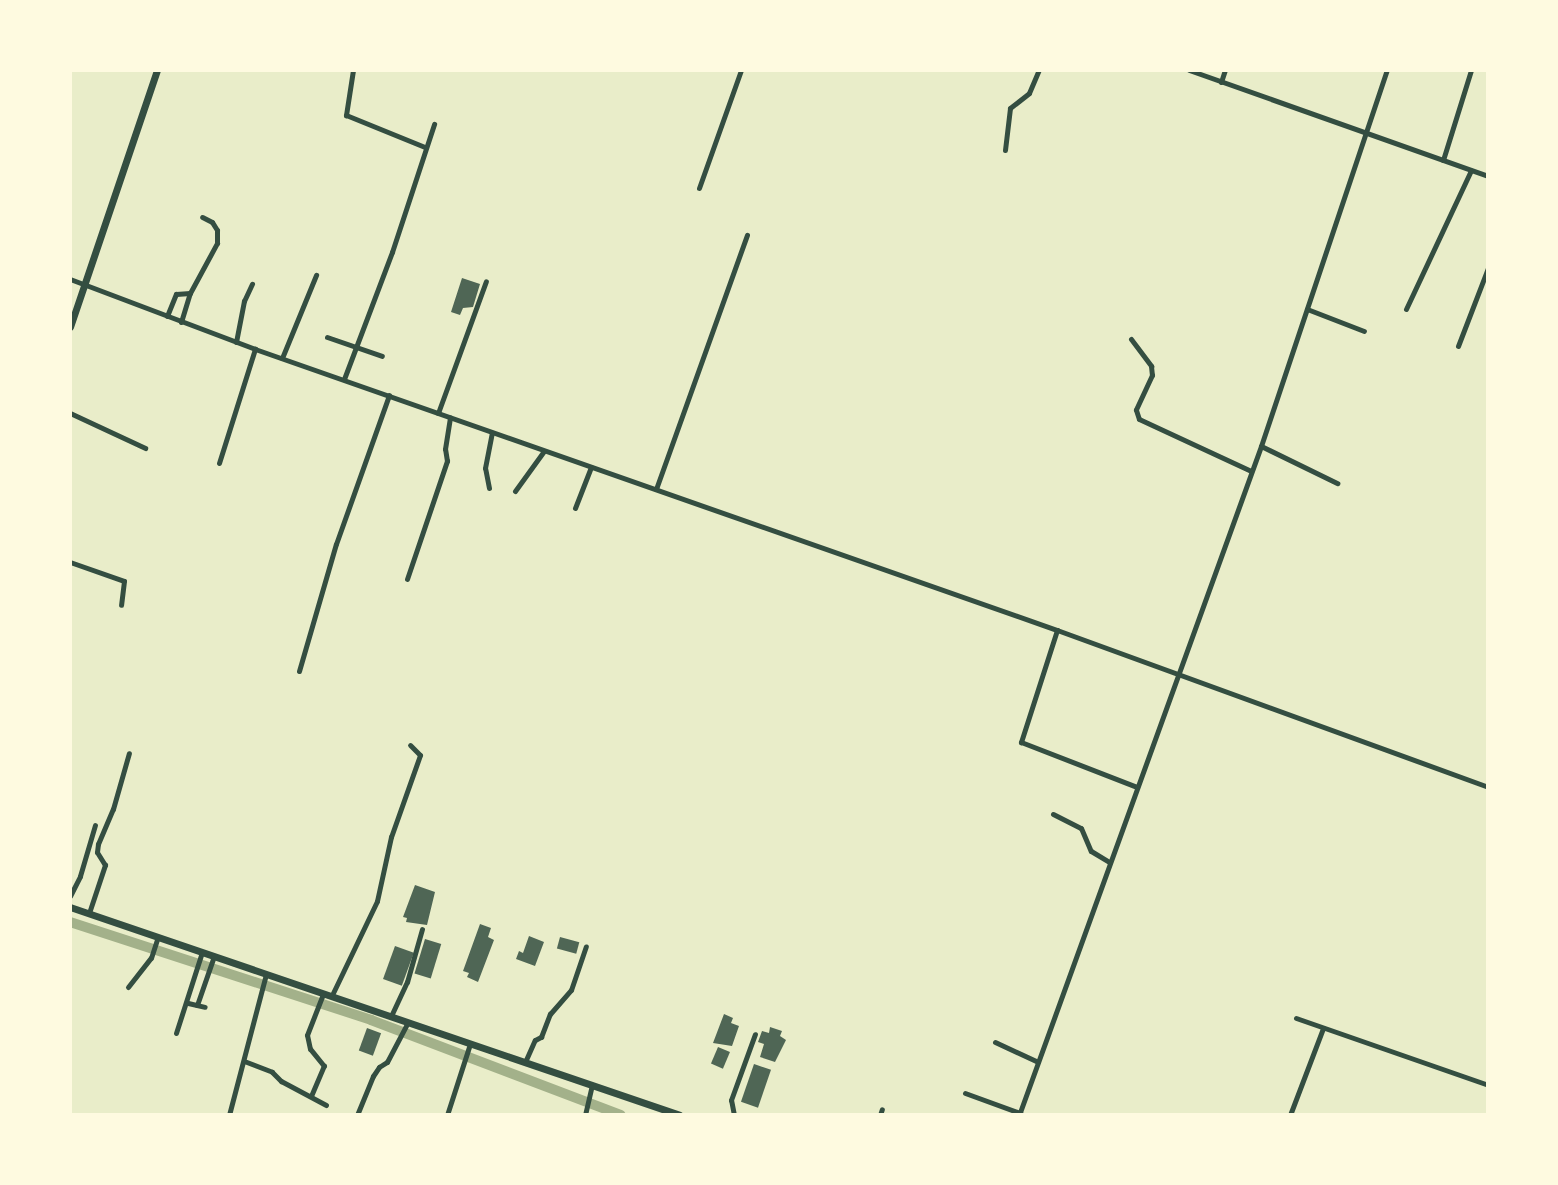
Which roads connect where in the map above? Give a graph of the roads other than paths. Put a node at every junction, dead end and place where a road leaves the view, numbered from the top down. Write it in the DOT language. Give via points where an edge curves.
graph roads {
  1 [pos="157,70"];
  2 [pos="353,70"];
  3 [pos="741,70"];
  4 [pos="1039,70"];
  5 [pos="1189,70"];
  6 [pos="1225,70"];
  7 [pos="1387,70"];
  8 [pos="1471,70"];
  9 [pos="1221,82"];
  10 [pos="434,124"];
  11 [pos="1366,133"];
  12 [pos="425,147"];
  13 [pos="1005,150"];
  14 [pos="1443,160"];
  15 [pos="1471,170"];
  16 [pos="1488,176"];
  17 [pos="699,188"];
  18 [pos="202,217"];
  19 [pos="747,235"];
  20 [pos="1488,268"];
  21 [pos="316,275"];
  22 [pos="70,279"];
  23 [pos="486,281"];
  24 [pos="85,283"];
  25 [pos="252,284"];
  26 [pos="190,293"];
  27 [pos="1307,309"];
  28 [pos="1406,309"];
  29 [pos="167,317"];
  30 [pos="181,322"];
  31 [pos="70,327"];
  32 [pos="1364,331"];
  33 [pos="327,337"];
  34 [pos="1131,339"];
  35 [pos="236,342"];
  36 [pos="1458,346"];
  37 [pos="357,347"];
  38 [pos="255,349"];
  39 [pos="382,356"];
  40 [pos="282,358"];
  41 [pos="344,379"];
  42 [pos="389,395"];
  43 [pos="70,413"];
  44 [pos="438,413"];
  45 [pos="450,417"];
  46 [pos="492,433"];
  47 [pos="1261,446"];
  48 [pos="145,448"];
  49 [pos="544,451"];
  50 [pos="219,463"];
  51 [pos="591,467"];
  52 [pos="1251,471"];
  53 [pos="1337,483"];
  54 [pos="489,488"];
  55 [pos="656,489"];
  56 [pos="515,491"];
  57 [pos="575,508"];
  58 [pos="70,562"];
  59 [pos="407,579"];
  60 [pos="121,605"];
  61 [pos="1057,630"];
  62 [pos="299,671"];
  63 [pos="1179,673"];
  64 [pos="410,745"];
  65 [pos="129,753"];
  66 [pos="1137,787"];
  67 [pos="1488,787"];
  68 [pos="1053,814"];
  69 [pos="95,825"];
  70 [pos="1109,862"];
  71 [pos="70,896"];
  72 [pos="70,907"];
  73 [pos="89,914"];
  74 [pos="422,929"];
  75 [pos="157,940"];
  76 [pos="586,946"];
  77 [pos="201,955"];
  78 [pos="213,959"];
  79 [pos="266,976"];
  80 [pos="128,987"];
  81 [pos="325,996"];
  82 [pos="188,1003"];
  83 [pos="197,1005"];
  84 [pos="205,1007"];
  85 [pos="391,1016"];
  86 [pos="1296,1018"];
  87 [pos="407,1024"];
  88 [pos="1323,1028"];
  89 [pos="176,1033"];
  90 [pos="755,1034"];
  91 [pos="995,1042"];
  92 [pos="468,1047"];
  93 [pos="244,1061"];
  94 [pos="525,1062"];
  95 [pos="1038,1062"];
  96 [pos="593,1084"];
  97 [pos="1488,1085"];
  98 [pos="965,1093"];
  99 [pos="311,1096"];
  100 [pos="326,1105"];
  101 [pos="1020,1114"];
  102 [pos="229,1115"];
  103 [pos="357,1115"];
  104 [pos="447,1115"];
  105 [pos="585,1115"];
  106 [pos="677,1115"];
  107 [pos="734,1115"];
  108 [pos="1290,1115"];
  1 -- 24 [label="street"];
  2 -- 12 [label="street" via="346,115"];
  3 -- 17 [label="street"];
  4 -- 13 [label="street" via="1035,85 1010,108"];
  5 -- 9 [label="street"];
  6 -- 9 [label="street"];
  7 -- 11 [label="street"];
  8 -- 14 [label="street"];
  9 -- 11 [label="street"];
  10 -- 12 [label="street"];
  11 -- 14 [label="street"];
  11 -- 27 [label="street"];
  12 -- 37 [label="street"];
  14 -- 15 [label="street"];
  15 -- 16 [label="street"];
  15 -- 28 [label="street"];
  18 -- 26 [label="street" via="212,222 218,236"];
  19 -- 55 [label="street"];
  20 -- 36 [label="street"];
  21 -- 40 [label="street"];
  22 -- 24 [label="street"];
  23 -- 44 [label="street"];
  24 -- 29 [label="street"];
  24 -- 31 [label="street"];
  25 -- 35 [label="street"];
  26 -- 29 [label="street" via="176,294"];
  26 -- 30 [label="street"];
  27 -- 32 [label="street"];
  27 -- 47 [label="street"];
  29 -- 30 [label="street"];
  30 -- 35 [label="street"];
  33 -- 37 [label="street"];
  34 -- 52 [label="street" via="1152,375 1136,410 1139,419"];
  35 -- 38 [label="street"];
  37 -- 39 [label="street"];
  37 -- 41 [label="street"];
  38 -- 40 [label="street"];
  38 -- 50 [label="street"];
  40 -- 41 [label="street"];
  41 -- 42 [label="street"];
  42 -- 44 [label="street"];
  42 -- 62 [label="street" via="336,544"];
  43 -- 48 [label="street"];
  44 -- 45 [label="street"];
  45 -- 46 [label="street"];
  45 -- 59 [label="street" via="447,461"];
  46 -- 49 [label="street"];
  46 -- 54 [label="street" via="485,468"];
  47 -- 52 [label="street"];
  47 -- 53 [label="street"];
  49 -- 51 [label="street"];
  49 -- 56 [label="street"];
  51 -- 55 [label="street"];
  51 -- 57 [label="street"];
  52 -- 63 [label="street"];
  55 -- 61 [label="street"];
  58 -- 60 [label="street" via="124,581"];
  61 -- 63 [label="street"];
  61 -- 66 [label="street" via="1021,742"];
  63 -- 66 [label="street"];
  63 -- 67 [label="street"];
  64 -- 81 [label="street" via="420,755 391,837 377,901"];
  65 -- 73 [label="street" via="97,848 105,865"];
  66 -- 70 [label="street"];
  68 -- 70 [label="street" via="1081,828 1091,851"];
  69 -- 71 [label="street"];
  70 -- 95 [label="street"];
  72 -- 73 [label="street"];
  73 -- 75 [label="street"];
  74 -- 85 [label="street"];
  75 -- 77 [label="street"];
  75 -- 80 [label="street"];
  76 -- 94 [label="street" via="571,990 550,1014"];
  77 -- 78 [label="street"];
  77 -- 82 [label="street"];
  78 -- 79 [label="street"];
  78 -- 83 [label="street"];
  79 -- 81 [label="street"];
  79 -- 93 [label="street"];
  81 -- 85 [label="street"];
  81 -- 99 [label="street" via="307,1035 310,1049 324,1066"];
  82 -- 83 [label="street"];
  82 -- 89 [label="street"];
  83 -- 84 [label="street"];
  85 -- 87 [label="street"];
  86 -- 88 [label="street"];
  87 -- 92 [label="street"];
  87 -- 103 [label="street" via="373,1076"];
  88 -- 97 [label="street"];
  88 -- 108 [label="street"];
  90 -- 107 [label="street" via="731,1100"];
  91 -- 95 [label="street"];
  92 -- 94 [label="street"];
  92 -- 104 [label="street"];
  93 -- 99 [label="street"];
  93 -- 102 [label="street"];
  94 -- 96 [label="street"];
  95 -- 101 [label="street"];
  96 -- 105 [label="street"];
  96 -- 106 [label="street"];
  98 -- 101 [label="street"];
  99 -- 100 [label="street"];
}
